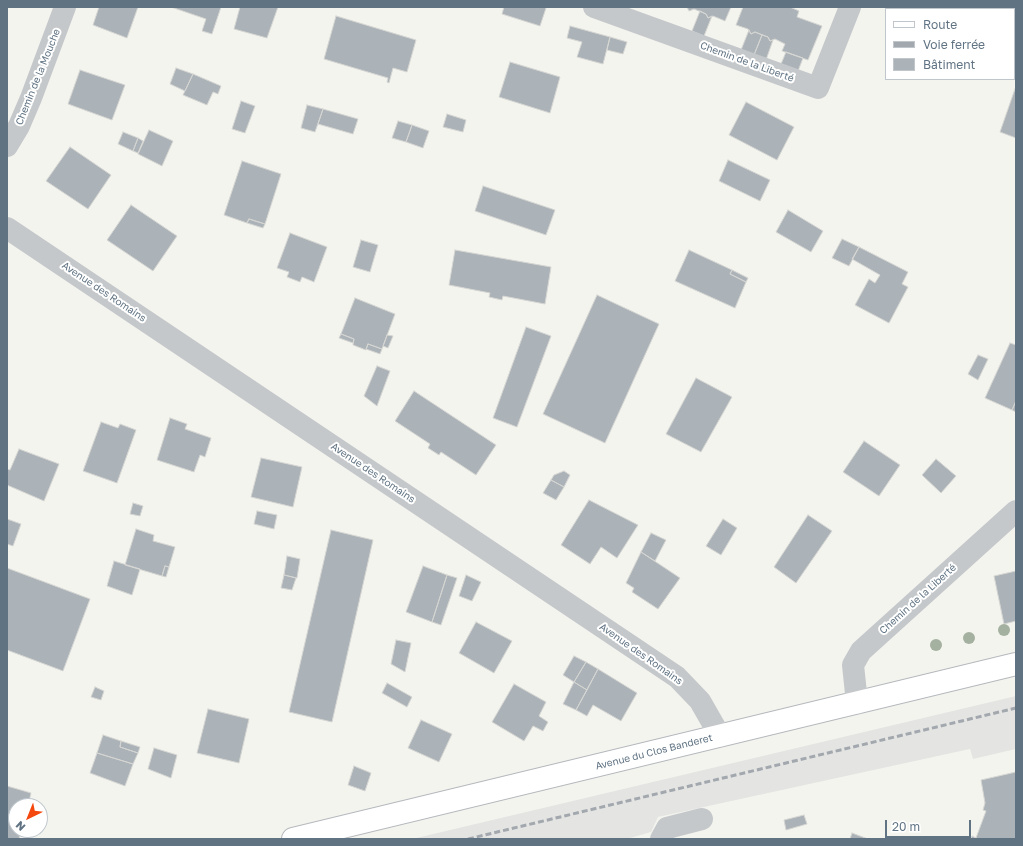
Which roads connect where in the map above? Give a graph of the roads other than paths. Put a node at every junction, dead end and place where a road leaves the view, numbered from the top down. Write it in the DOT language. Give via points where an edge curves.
graph roads {
  1 [pos="65,7"];
  2 [pos="594,7"];
  3 [pos="850,7"];
  4 [pos="7,146"];
  5 [pos="7,228"];
  6 [pos="1016,510"];
  7 [pos="1016,664"];
  8 [pos="857,703"];
  9 [pos="720,736"];
  10 [pos="702,819"];
  11 [pos="293,839"];
  12 [pos="661,839"];
  1 -- 4 [label="street, Chemin de la Mouche" via="31,98"];
  2 -- 3 [label="street, Chemin de la Liberté" via="818,88"];
  5 -- 9 [label="street, Avenue des Romains" via="677,677 700,701"];
  6 -- 8 [label="street, Chemin de la Liberté" via="861,651 853,666"];
  7 -- 8 [label="main road, Avenue du Clos Banderet"];
  8 -- 9 [label="main road, Avenue du Clos Banderet"];
  9 -- 11 [label="main road, Avenue du Clos Banderet"];
  10 -- 12 [label="street" via="667,828"];
}
